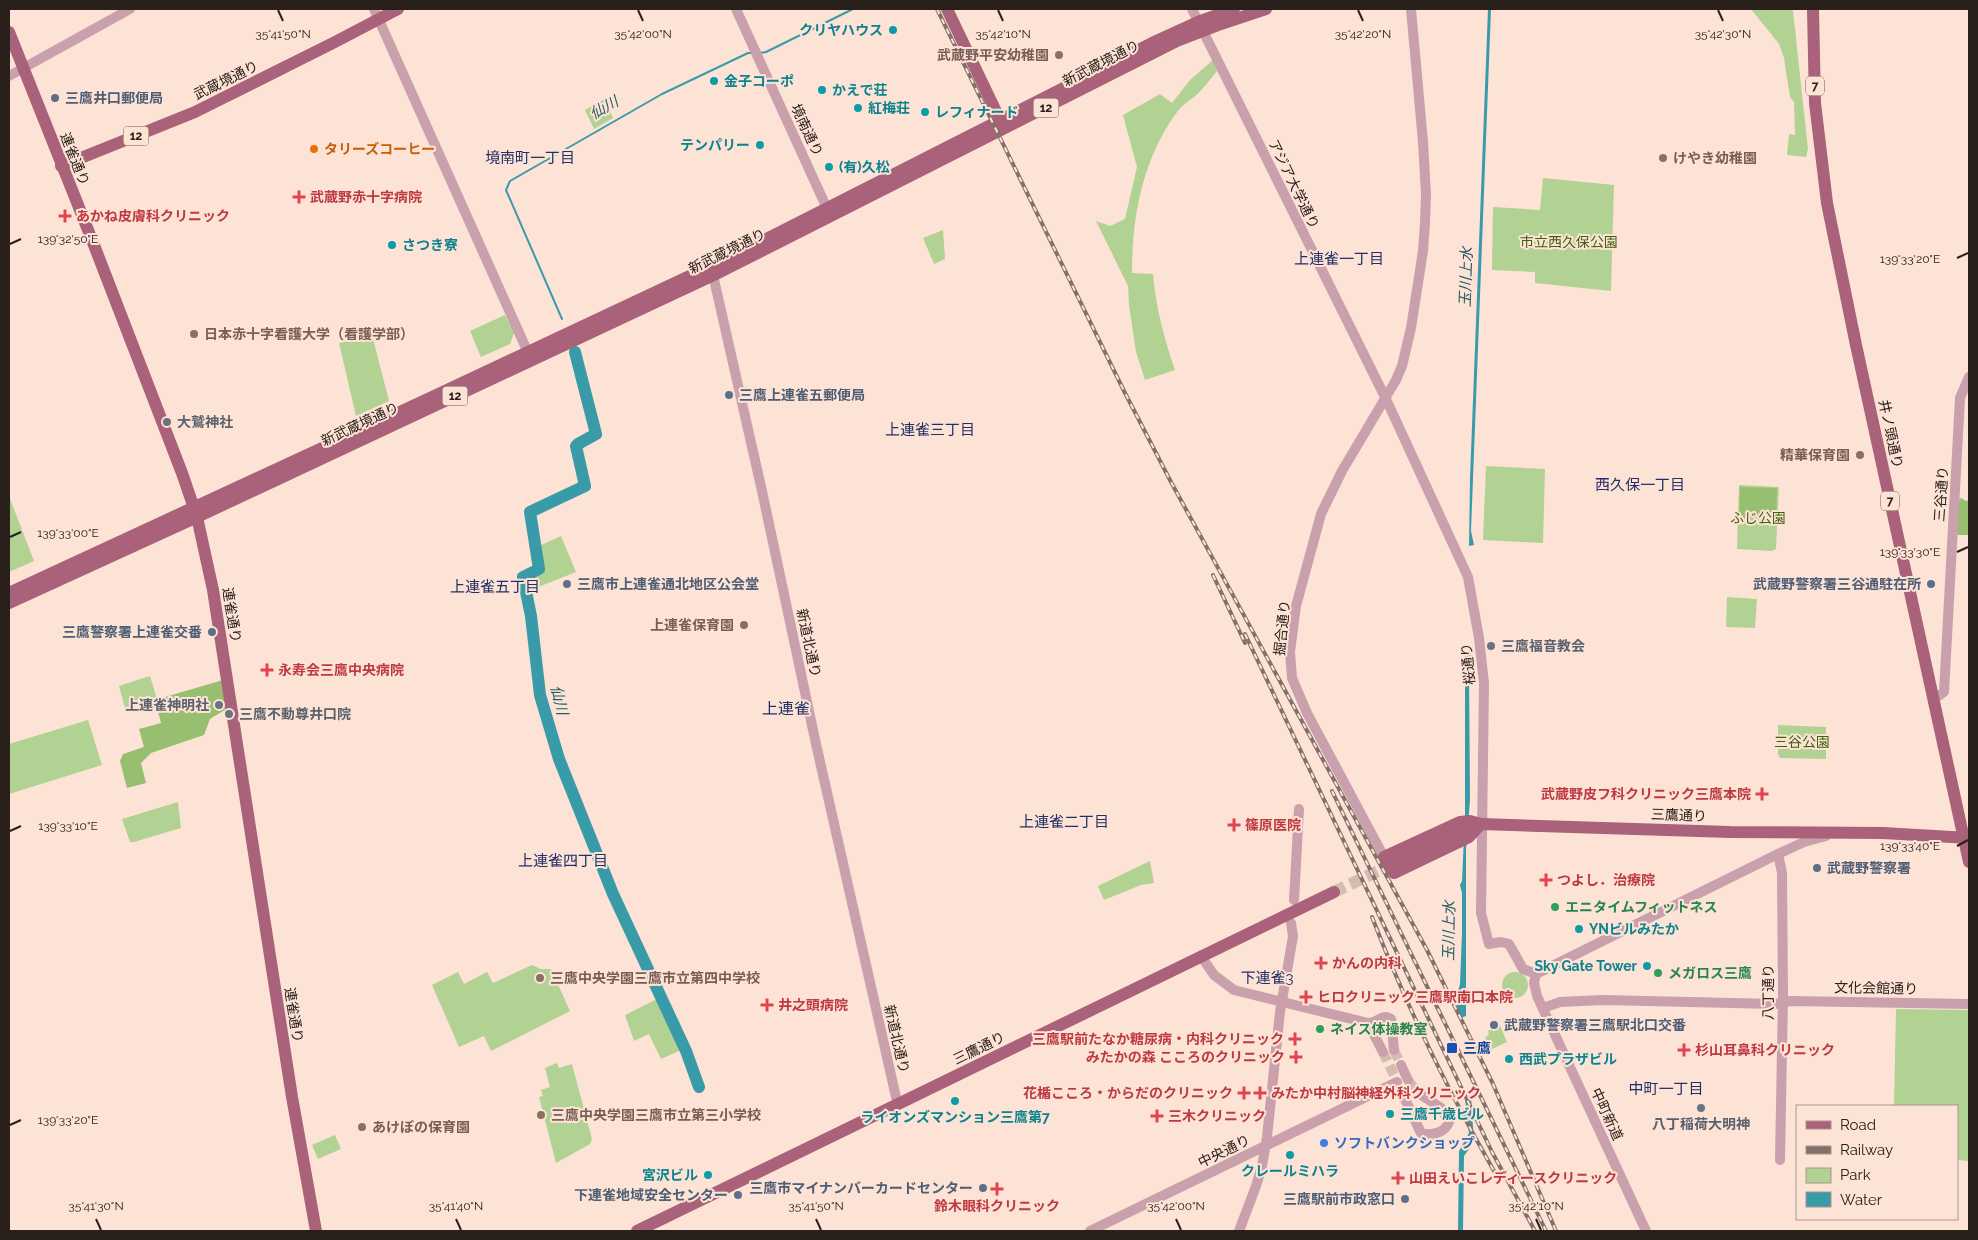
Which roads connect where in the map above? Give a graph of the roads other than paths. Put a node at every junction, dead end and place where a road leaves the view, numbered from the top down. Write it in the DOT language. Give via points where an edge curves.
graph roads {
  1 [pos="130,9"];
  2 [pos="398,9"];
  3 [pos="736,9"];
  4 [pos="948,9"];
  5 [pos="1192,9"];
  6 [pos="1234,9"];
  7 [pos="1266,9"];
  8 [pos="1411,9"];
  9 [pos="1813,9"];
  10 [pos="376,14"];
  11 [pos="1200,26"];
  12 [pos="9,32"];
  13 [pos="23,68"];
  14 [pos="9,76"];
  15 [pos="1002,124"];
  16 [pos="61,166"];
  17 [pos="829,212"];
  18 [pos="713,275"];
  19 [pos="530,356"];
  20 [pos="1969,377"];
  21 [pos="1386,399"];
  22 [pos="196,512"];
  23 [pos="9,593"];
  24 [pos="9,603"];
  25 [pos="1934,699"];
  26 [pos="1299,809"];
  27 [pos="1481,824"];
  28 [pos="1841,834"];
  29 [pos="1966,838"];
  30 [pos="1778,854"];
  31 [pos="1390,860"];
  32 [pos="1969,862"];
  33 [pos="1334,892"];
  34 [pos="1294,900"];
  35 [pos="1291,923"];
  36 [pos="1201,956"];
  37 [pos="1536,974"];
  38 [pos="1281,1002"];
  39 [pos="1782,1004"];
  40 [pos="1969,1004"];
  41 [pos="1543,1008"];
  42 [pos="1368,1024"];
  43 [pos="1394,1050"];
  44 [pos="1383,1052"];
  45 [pos="1401,1065"];
  46 [pos="1417,1092"];
  47 [pos="1404,1097"];
  48 [pos="899,1104"];
  49 [pos="1265,1146"];
  50 [pos="1780,1160"];
  51 [pos="316,1231"];
  52 [pos="637,1231"];
  53 [pos="1090,1231"];
  54 [pos="1239,1231"];
  55 [pos="1646,1231"];
  1 -- 13 [label="street"];
  2 -- 10 [label="main road, 武蔵境通り / 12"];
  3 -- 17 [label="street, 境南通り"];
  4 -- 15 [label="main road"];
  5 -- 11 [label="street, アジア大学通り"];
  6 -- 11 [label="main road, 新武蔵境通り / 12"];
  7 -- 11 [label="main road, 新武蔵境通り / 12"];
  8 -- 21 [label="street, 掘合通り" via="1423,142 1426,224 1411,328 1402,366"];
  9 -- 25 [label="main road, 井ノ頭通り / 7" via="1816,104 1827,203"];
  10 -- 16 [label="main road, 武蔵境通り / 12" via="335,42 195,112"];
  10 -- 19 [label="street"];
  11 -- 15 [label="main road, 新武蔵境通り / 12" via="1152,43"];
  11 -- 21 [label="street, アジア大学通り"];
  12 -- 13 [label="main road, 連雀通り"];
  13 -- 14 [label="street"];
  13 -- 16 [label="main road, 連雀通り"];
  15 -- 17 [label="main road, 新武蔵境通り / 12"];
  16 -- 22 [label="main road, 連雀通り"];
  17 -- 18 [label="main road, 新武蔵境通り / 12"];
  17 -- 19 [label="main road, 新武蔵境通り / 12" via="738,253"];
  18 -- 19 [label="main road, 新武蔵境通り / 12"];
  18 -- 48 [label="street, 新道北通り" via="864,961"];
  19 -- 22 [label="main road, 新武蔵境通り / 12"];
  20 -- 25 [label="street, 三谷通り" via="1960,398 1944,692"];
  21 -- 27 [label="street, 桜通り" via="1468,577 1480,638 1484,683"];
  21 -- 31 [label="street, 掘合通り" via="1342,471 1321,514 1296,606 1290,652 1292,678 1307,714"];
  22 -- 23 [label="main road, 12"];
  22 -- 24 [label="main road, 12"];
  22 -- 51 [label="main road, 連雀通り" via="212,584 287,1068"];
  25 -- 29 [label="main road, 井ノ頭通り / 7"];
  26 -- 34 [label="street"];
  27 -- 28 [label="main road, 三鷹通り"];
  27 -- 31 [label="main road, 三鷹通り" via="1460,822"];
  27 -- 31 [label="main road" via="1469,837 1394,873"];
  27 -- 37 [label="street, 桜通り" via="1481,913 1489,944 1509,944 1523,969"];
  28 -- 29 [label="main road, 三鷹通り"];
  28 -- 30 [label="street" via="1821,837"];
  29 -- 32 [label="main road, 井ノ頭通り / 7"];
  30 -- 37 [label="street"];
  30 -- 39 [label="street, 八丁通り" via="1782,873"];
  33 -- 36 [label="main road, 三鷹通り"];
  35 -- 38 [label="street" via="1293,936"];
  36 -- 38 [label="street" via="1214,975 1227,986"];
  36 -- 48 [label="main road, 三鷹通り"];
  37 -- 41 [label="street, 中町新道" via="1535,990"];
  38 -- 42 [label="street"];
  38 -- 49 [label="street"];
  39 -- 40 [label="street, 文化会館通り" via="1791,1001"];
  39 -- 41 [label="street, 文化会館通り" via="1604,1000 1560,1002"];
  39 -- 50 [label="street, 八丁通り"];
  41 -- 55 [label="street, 中町新道"];
  42 -- 43 [label="street" via="1384,1017 1391,1020"];
  42 -- 44 [label="street"];
  45 -- 49 [label="street, 中央通り" via="1400,1081"];
  46 -- 47 [label="street" via="1444,1112 1449,1122 1445,1129 1429,1135 1421,1133"];
  48 -- 52 [label="main road, 三鷹通り"];
  49 -- 53 [label="street, 中央通り"];
  49 -- 54 [label="street" via="1260,1176"];
}
